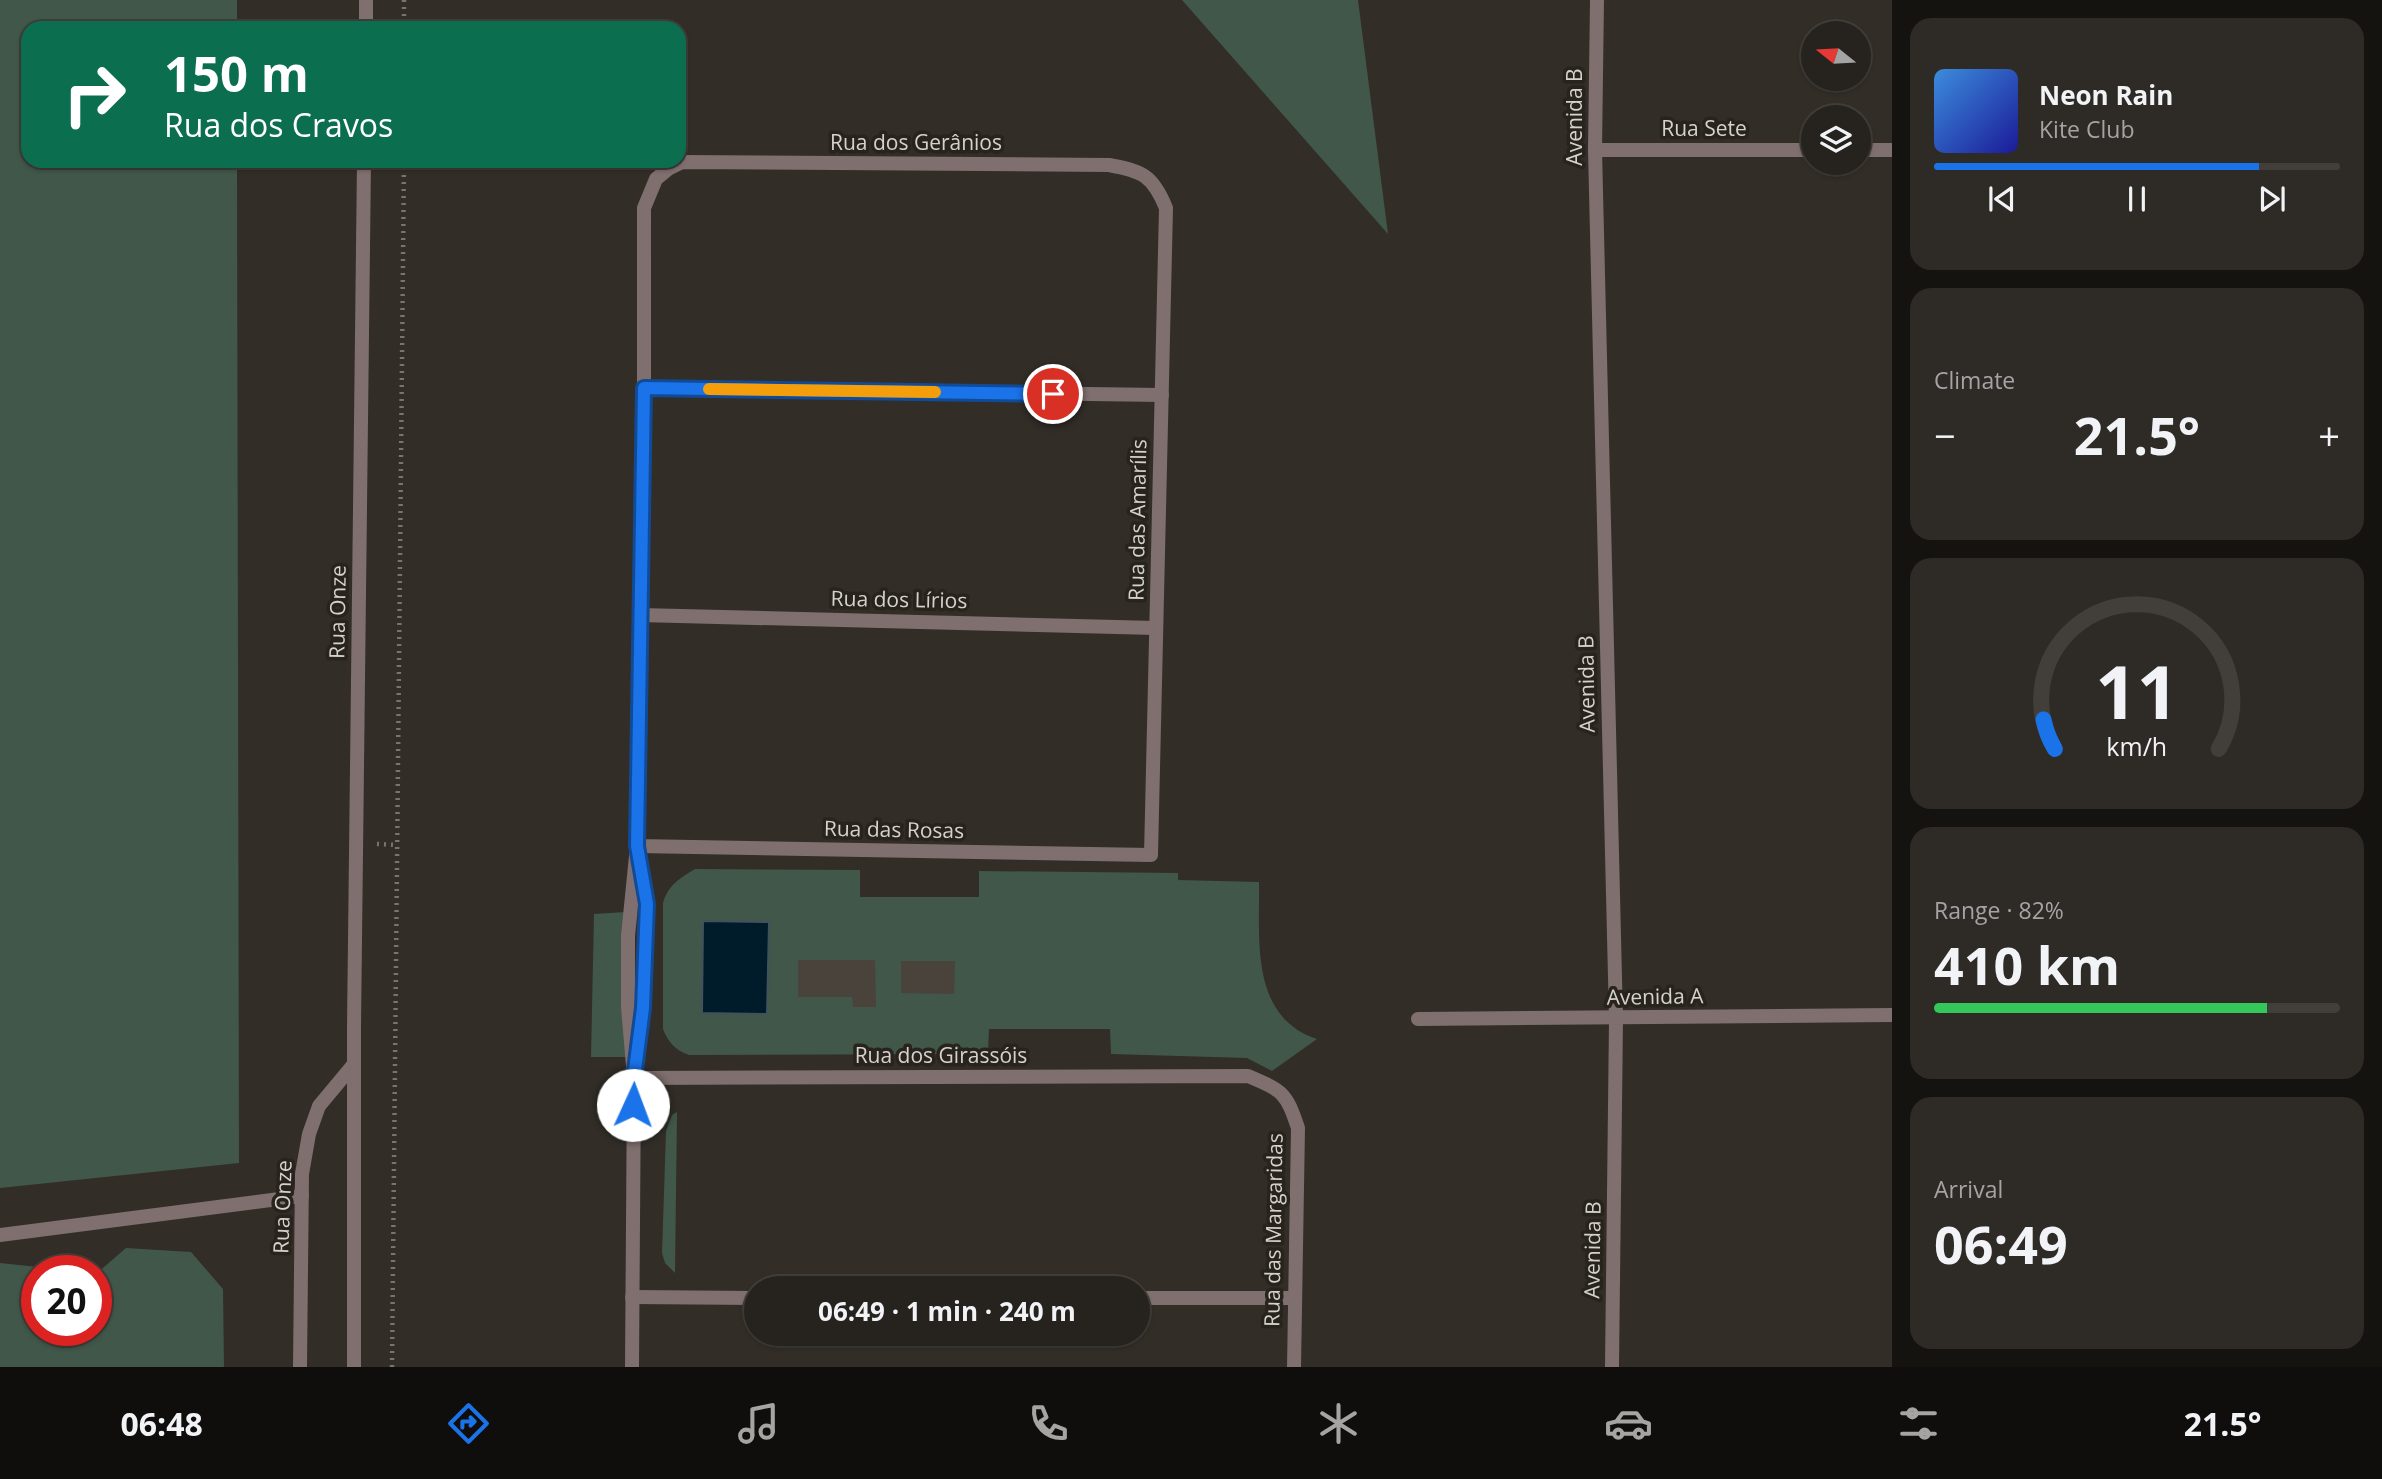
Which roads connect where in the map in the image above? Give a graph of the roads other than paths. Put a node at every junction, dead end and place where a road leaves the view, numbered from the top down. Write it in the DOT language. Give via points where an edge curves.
graph roads {
  1 [pos="366,0"];
  2 [pos="1597,0"];
  3 [pos="366,21"];
  4 [pos="1595,149"];
  5 [pos="1801,150"];
  6 [pos="1871,150"];
  7 [pos="1892,150"];
  8 [pos="686,162"];
  9 [pos="364,168"];
  10 [pos="670,168"];
  11 [pos="1157,187"];
  12 [pos="644,388"];
  13 [pos="1162,395"];
  14 [pos="640,615"];
  15 [pos="1156,628"];
  16 [pos="637,846"];
  17 [pos="1151,855"];
  18 [pos="1892,1015"];
  19 [pos="1418,1019"];
  20 [pos="1616,1019"];
  21 [pos="354,1064"];
  22 [pos="1248,1076"];
  23 [pos="634,1078"];
  24 [pos="302,1196"];
  25 [pos="0,1235"];
  26 [pos="632,1297"];
  27 [pos="744,1298"];
  28 [pos="1150,1298"];
  29 [pos="1295,1298"];
  30 [pos="300,1367"];
  31 [pos="354,1367"];
  32 [pos="632,1367"];
  33 [pos="1294,1367"];
  34 [pos="1612,1367"];
  1 -- 3 [label="street"];
  2 -- 4 [label="street, Avenida B"];
  4 -- 5 [label="street, Rua Sete"];
  4 -- 20 [label="street, Avenida B"];
  6 -- 7 [label="street"];
  8 -- 11 [label="street, Rua dos Gerânios" via="1109,165 1145,175"];
  9 -- 21 [label="street, Rua Onze"];
  10 -- 12 [label="street, Rua dos Gerânios" via="656,179 644,208"];
  11 -- 13 [label="street, Rua das Amarílis" via="1166,208"];
  12 -- 13 [label="street"];
  12 -- 14 [label="street"];
  13 -- 15 [label="street, Rua das Amarílis"];
  14 -- 15 [label="street, Rua dos Lírios"];
  14 -- 16 [label="street"];
  15 -- 17 [label="street, Rua das Amarílis"];
  16 -- 17 [label="street, Rua das Rosas"];
  16 -- 23 [label="street" via="647,904 643,1008"];
  18 -- 20 [label="street, Avenida A"];
  19 -- 20 [label="street, Avenida A"];
  20 -- 34 [label="street, Avenida B"];
  21 -- 24 [label="street, Rua Onze" via="319,1106 309,1134"];
  21 -- 31 [label="street, Rua Onze"];
  22 -- 23 [label="street, Rua dos Girassóis"];
  22 -- 29 [label="street, Rua das Margaridas" via="1274,1087 1289,1101 1298,1128"];
  23 -- 26 [label="street"];
  24 -- 25 [label="street"];
  24 -- 30 [label="street, Rua Onze"];
  26 -- 27 [label="street"];
  26 -- 32 [label="street"];
  28 -- 29 [label="street"];
  29 -- 33 [label="street, Rua das Margaridas"];
}
